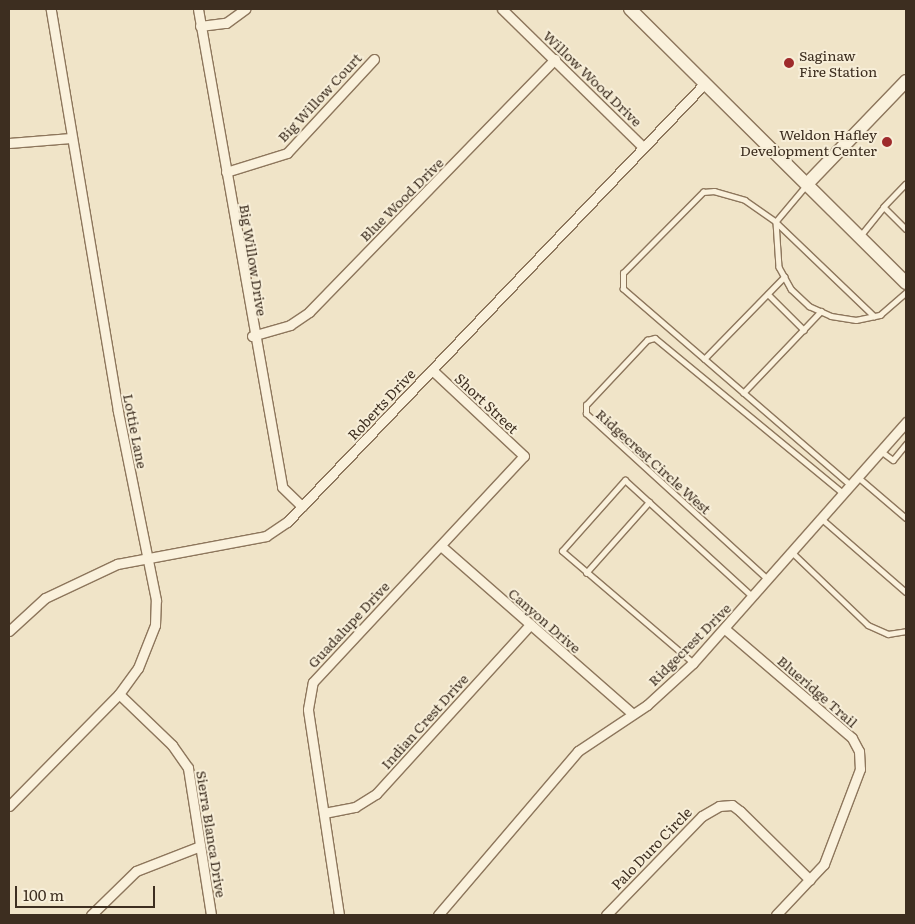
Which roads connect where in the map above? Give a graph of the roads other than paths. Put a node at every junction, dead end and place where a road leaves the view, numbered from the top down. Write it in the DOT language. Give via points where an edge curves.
graph roads {
  1 [pos="51,9"];
  2 [pos="198,9"];
  3 [pos="245,9"];
  4 [pos="502,9"];
  5 [pos="630,9"];
  6 [pos="200,26"];
  7 [pos="374,58"];
  8 [pos="554,59"];
  9 [pos="906,81"];
  10 [pos="705,83"];
  11 [pos="71,138"];
  12 [pos="9,143"];
  13 [pos="642,146"];
  14 [pos="226,172"];
  15 [pos="808,184"];
  16 [pos="906,184"];
  17 [pos="884,207"];
  18 [pos="776,222"];
  19 [pos="905,226"];
  20 [pos="860,236"];
  21 [pos="784,277"];
  22 [pos="906,283"];
  23 [pos="906,292"];
  24 [pos="768,294"];
  25 [pos="821,311"];
  26 [pos="874,316"];
  27 [pos="804,330"];
  28 [pos="252,336"];
  29 [pos="704,359"];
  30 [pos="432,370"];
  31 [pos="743,393"];
  32 [pos="906,422"];
  33 [pos="906,444"];
  34 [pos="881,451"];
  35 [pos="524,456"];
  36 [pos="858,477"];
  37 [pos="851,486"];
  38 [pos="844,494"];
  39 [pos="649,502"];
  40 [pos="302,506"];
  41 [pos="906,518"];
  42 [pos="822,519"];
  43 [pos="441,546"];
  44 [pos="793,553"];
  45 [pos="144,556"];
  46 [pos="586,573"];
  47 [pos="768,579"];
  48 [pos="906,592"];
  49 [pos="753,597"];
  50 [pos="530,625"];
  51 [pos="725,629"];
  52 [pos="9,631"];
  53 [pos="906,631"];
  54 [pos="693,663"];
  55 [pos="119,694"];
  56 [pos="632,713"];
  57 [pos="9,806"];
  58 [pos="324,813"];
  59 [pos="200,846"];
  60 [pos="810,880"];
  61 [pos="91,915"];
  62 [pos="211,915"];
  63 [pos="339,915"];
  64 [pos="438,915"];
  65 [pos="606,915"];
  66 [pos="776,915"];
  1 -- 11 [label="street, Lottie Lane"];
  2 -- 6 [label="street, Big Willow Drive"];
  3 -- 6 [label="street" via="226,23"];
  4 -- 8 [label="street, Willow Wood Drive"];
  5 -- 10 [label="main road"];
  6 -- 14 [label="street, Big Willow Drive"];
  7 -- 14 [label="street, Big Willow Court" via="287,153"];
  8 -- 13 [label="street, Willow Wood Drive"];
  8 -- 28 [label="street, Blue Wood Drive" via="309,312 290,325"];
  9 -- 15 [label="main road"];
  10 -- 13 [label="street, Roberts Drive"];
  10 -- 15 [label="main road"];
  11 -- 12 [label="street"];
  11 -- 45 [label="street, Lottie Lane"];
  13 -- 30 [label="street, Roberts Drive"];
  14 -- 28 [label="street, Big Willow Drive"];
  15 -- 18 [label="lane"];
  15 -- 20 [label="main road"];
  16 -- 17 [label="lane"];
  17 -- 19 [label="lane"];
  17 -- 20 [label="lane"];
  18 -- 21 [label="lane" via="774,243"];
  18 -- 26 [label="lane"];
  18 -- 29 [label="lane" via="745,200 703,192 624,272 623,290"];
  20 -- 22 [label="main road"];
  21 -- 24 [label="lane"];
  21 -- 25 [label="lane" via="809,306"];
  23 -- 26 [label="lane"];
  24 -- 27 [label="lane"];
  24 -- 29 [label="lane"];
  25 -- 26 [label="lane" via="856,320"];
  25 -- 27 [label="lane"];
  27 -- 31 [label="lane"];
  28 -- 40 [label="street, Big Willow Drive" via="282,487"];
  29 -- 31 [label="lane"];
  30 -- 35 [label="street, Short Street"];
  30 -- 40 [label="street, Roberts Drive"];
  31 -- 37 [label="lane"];
  32 -- 34 [label="street, Ridgecrest Drive"];
  33 -- 34 [label="lane" via="892,460"];
  34 -- 36 [label="street, Ridgecrest Drive"];
  35 -- 43 [label="street, Guadalupe Drive"];
  36 -- 37 [label="street, Ridgecrest Drive"];
  36 -- 41 [label="lane"];
  37 -- 38 [label="street, Ridgecrest Drive"];
  38 -- 42 [label="street, Ridgecrest Drive"];
  38 -- 47 [label="lane, Ridgecrest Circle West" via="655,338 647,340 586,405 586,414"];
  39 -- 46 [label="lane"];
  39 -- 46 [label="lane" via="625,480 562,551"];
  39 -- 49 [label="lane"];
  40 -- 45 [label="street, Roberts Drive" via="266,536"];
  42 -- 44 [label="street, Ridgecrest Drive"];
  42 -- 48 [label="lane"];
  43 -- 50 [label="street, Canyon Drive"];
  43 -- 58 [label="street, Guadalupe Drive" via="313,682 308,709"];
  44 -- 47 [label="street, Ridgecrest Drive"];
  44 -- 53 [label="lane" via="868,625 888,634"];
  45 -- 52 [label="street, Roberts Drive" via="67,585"];
  45 -- 55 [label="street, Lottie Lane" via="156,600 155,625 138,668"];
  46 -- 54 [label="lane"];
  47 -- 49 [label="street, Ridgecrest Drive"];
  49 -- 51 [label="street, Ridgecrest Drive"];
  50 -- 56 [label="street, Canyon Drive"];
  50 -- 58 [label="street, Indian Crest Drive" via="376,794 355,807"];
  51 -- 54 [label="street, Ridgecrest Drive"];
  51 -- 60 [label="street, Blueridge Trail" via="852,738 859,751 860,770 824,864"];
  54 -- 56 [label="street, Ridgecrest Drive"];
  55 -- 57 [label="street, Lottie Lane"];
  55 -- 59 [label="street, Sierra Blanca Drive" via="182,758"];
  56 -- 64 [label="street, Ridgecrest Drive" via="578,751"];
  58 -- 63 [label="street, Guadalupe Drive"];
  59 -- 61 [label="street" via="170,854 136,871"];
  59 -- 62 [label="street, Sierra Blanca Drive"];
  60 -- 65 [label="street, Palo Duro Circle" via="740,811 732,805 719,806 702,816"];
  60 -- 66 [label="street, Blueridge Trail"];
}
